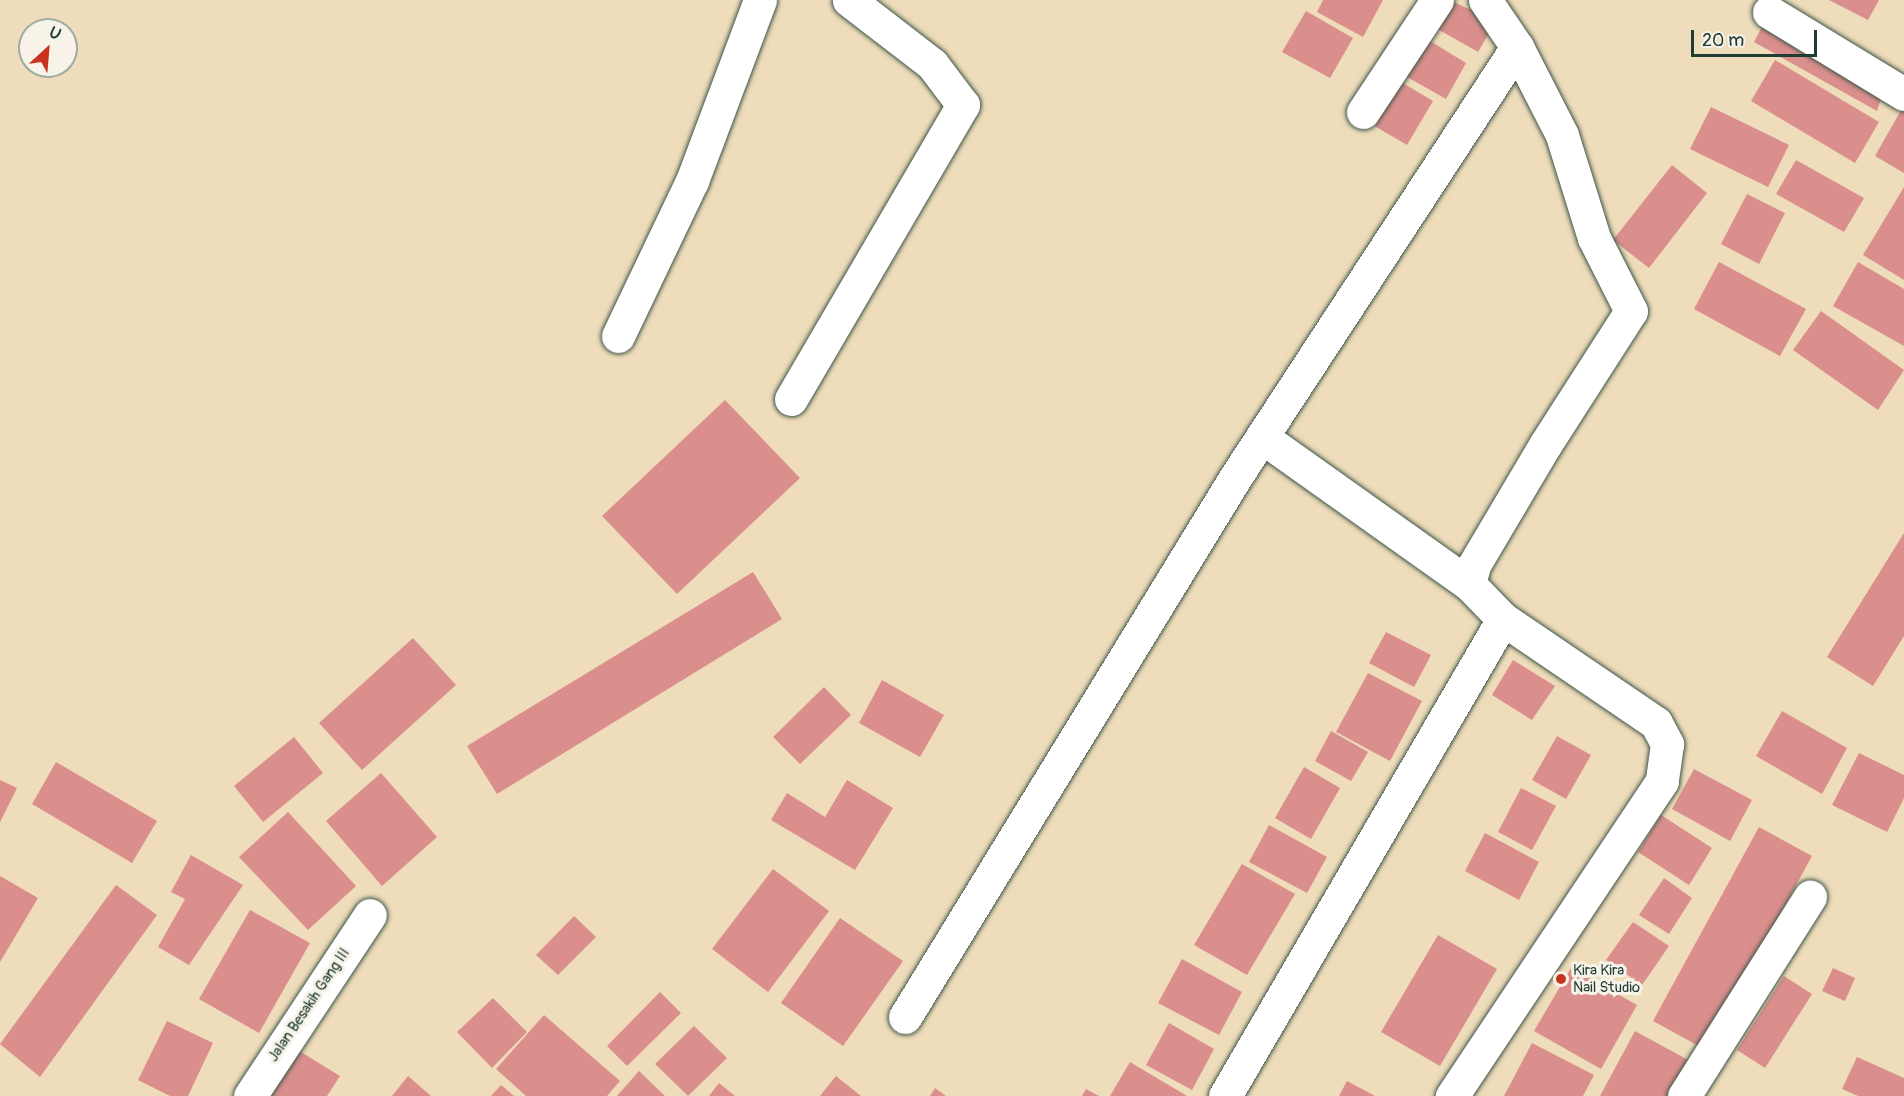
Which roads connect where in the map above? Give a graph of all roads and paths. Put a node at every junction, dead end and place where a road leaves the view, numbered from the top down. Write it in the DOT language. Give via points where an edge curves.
graph roads {
  1 [pos="760,0"];
  2 [pos="849,0"];
  3 [pos="1437,0"];
  4 [pos="1485,0"];
  5 [pos="1769,12"];
  6 [pos="1517,47"];
  7 [pos="1904,93"];
  8 [pos="1363,112"];
  9 [pos="618,336"];
  10 [pos="791,399"];
  11 [pos="1262,437"];
  12 [pos="1469,584"];
  13 [pos="1503,619"];
  14 [pos="1810,897"];
  15 [pos="370,915"];
  16 [pos="906,1017"];
  17 [pos="250,1096"];
  18 [pos="1225,1096"];
  19 [pos="1452,1096"];
  20 [pos="1684,1096"];
  1 -- 9 [label="street" via="692,181"];
  2 -- 10 [label="street" via="932,64 963,105"];
  3 -- 8 [label="street"];
  4 -- 6 [label="street"];
  5 -- 7 [label="street"];
  6 -- 11 [label="street"];
  6 -- 12 [label="street" via="1562,135 1594,238 1630,311 1515,495"];
  11 -- 12 [label="street"];
  11 -- 16 [label="street"];
  12 -- 13 [label="street"];
  13 -- 18 [label="street"];
  13 -- 19 [label="street" via="1656,723 1664,735 1668,759 1662,781"];
  14 -- 20 [label="street"];
  15 -- 17 [label="street, Jalan Besakih Gang III"];
}
